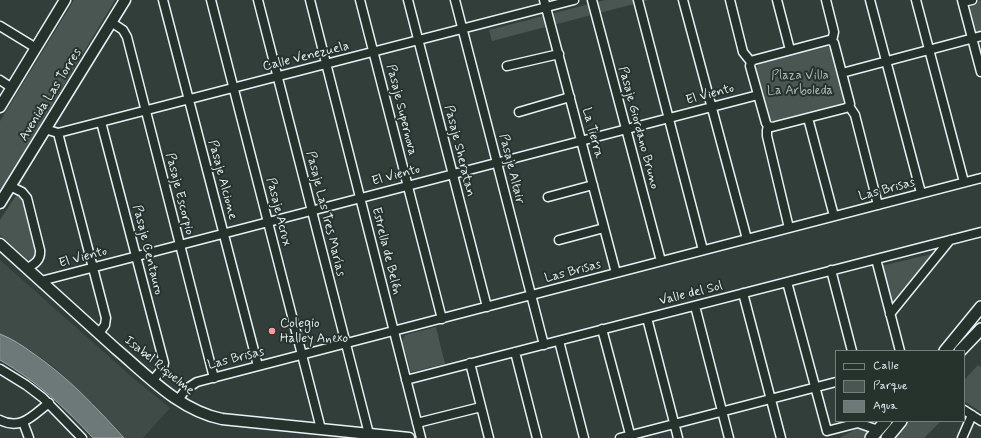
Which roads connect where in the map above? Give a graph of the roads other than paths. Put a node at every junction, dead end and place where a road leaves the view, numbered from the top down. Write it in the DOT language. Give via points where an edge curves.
graph roads {
  1 [pos="65,0"];
  2 [pos="125,0"];
  3 [pos="163,0"];
  4 [pos="211,0"];
  5 [pos="258,0"];
  6 [pos="310,0"];
  7 [pos="360,0"];
  8 [pos="408,0"];
  9 [pos="455,0"];
  10 [pos="574,0"];
  11 [pos="592,0"];
  12 [pos="638,0"];
  13 [pos="683,0"];
  14 [pos="730,0"];
  15 [pos="777,0"];
  16 [pos="826,0"];
  17 [pos="870,0"];
  18 [pos="916,0"];
  19 [pos="972,0"];
  20 [pos="962,1"];
  21 [pos="545,4"];
  22 [pos="111,22"];
  23 [pos="0,26"];
  24 [pos="462,29"];
  25 [pos="981,36"];
  26 [pos="972,39"];
  27 [pos="418,40"];
  28 [pos="832,41"];
  29 [pos="36,48"];
  30 [pos="790,50"];
  31 [pos="929,50"];
  32 [pos="373,52"];
  33 [pos="559,54"];
  34 [pos="886,61"];
  35 [pos="751,62"];
  36 [pos="326,64"];
  37 [pos="507,66"];
  38 [pos="981,72"];
  39 [pos="842,73"];
  40 [pos="278,76"];
  41 [pos="0,80"];
  42 [pos="12,88"];
  43 [pos="234,88"];
  44 [pos="758,95"];
  45 [pos="570,97"];
  46 [pos="189,99"];
  47 [pos="849,106"];
  48 [pos="0,107"];
  49 [pos="712,107"];
  50 [pos="146,110"];
  51 [pos="520,112"];
  52 [pos="669,118"];
  53 [pos="808,118"];
  54 [pos="102,122"];
  55 [pos="768,126"];
  56 [pos="45,129"];
  57 [pos="626,129"];
  58 [pos="58,133"];
  59 [pos="581,141"];
  60 [pos="497,163"];
  61 [pos="452,174"];
  62 [pos="981,178"];
  63 [pos="964,182"];
  64 [pos="593,185"];
  65 [pos="10,186"];
  66 [pos="408,186"];
  67 [pos="921,193"];
  68 [pos="548,197"];
  69 [pos="360,198"];
  70 [pos="0,203"];
  71 [pos="878,204"];
  72 [pos="312,211"];
  73 [pos="834,216"];
  74 [pos="268,222"];
  75 [pos="604,228"];
  76 [pos="789,228"];
  77 [pos="981,232"];
  78 [pos="224,234"];
  79 [pos="747,239"];
  80 [pos="559,240"];
  81 [pos="950,240"];
  82 [pos="0,244"];
  83 [pos="180,245"];
  84 [pos="703,250"];
  85 [pos="136,256"];
  86 [pos="876,259"];
  87 [pos="660,262"];
  88 [pos="27,268"];
  89 [pos="92,268"];
  90 [pos="831,270"];
  91 [pos="616,273"];
  92 [pos="41,281"];
  93 [pos="787,282"];
  94 [pos="743,293"];
  95 [pos="531,295"];
  96 [pos="695,306"];
  97 [pos="981,306"];
  98 [pos="486,307"];
  99 [pos="890,314"];
  100 [pos="647,318"];
  101 [pos="442,319"];
  102 [pos="602,329"];
  103 [pos="981,329"];
  104 [pos="394,331"];
  105 [pos="99,333"];
  106 [pos="558,341"];
  107 [pos="346,344"];
  108 [pos="544,345"];
  109 [pos="852,350"];
  110 [pos="900,350"];
  111 [pos="946,350"];
  112 [pos="961,350"];
  113 [pos="515,352"];
  114 [pos="302,355"];
  115 [pos="470,364"];
  116 [pos="258,366"];
  117 [pos="0,369"];
  118 [pos="214,378"];
  119 [pos="153,380"];
  120 [pos="406,380"];
  121 [pos="835,382"];
  122 [pos="815,388"];
  123 [pos="770,399"];
  124 [pos="178,400"];
  125 [pos="49,403"];
  126 [pos="481,407"];
  127 [pos="965,411"];
  128 [pos="722,412"];
  129 [pos="972,415"];
  130 [pos="0,420"];
  131 [pos="981,421"];
  132 [pos="23,422"];
  133 [pos="885,422"];
  134 [pos="900,422"];
  135 [pos="417,423"];
  136 [pos="674,424"];
  137 [pos="321,429"];
  138 [pos="369,434"];
  139 [pos="875,434"];
  140 [pos="631,437"];
  141 [pos="29,438"];
  142 [pos="82,438"];
  143 [pos="409,438"];
  144 [pos="420,438"];
  145 [pos="489,438"];
  146 [pos="537,438"];
  147 [pos="584,438"];
  148 [pos="620,438"];
  149 [pos="678,438"];
  150 [pos="729,438"];
  151 [pos="781,438"];
  152 [pos="887,438"];
  153 [pos="962,438"];
  1 -- 29 [label="street"];
  2 -- 22 [label="street, Avenida Las Torres"];
  3 -- 46 [label="street, Pasaje Alcione"];
  4 -- 43 [label="street, Pasaje Acrux"];
  5 -- 40 [label="street, Pasaje Las Tres Marías"];
  6 -- 36 [label="street, Estrella de Belén"];
  7 -- 32 [label="street, Pasaje Supernova"];
  8 -- 27 [label="street, Pasaje Sheratan"];
  9 -- 24 [label="street, Pasaje Altair"];
  10 -- 21 [label="street, Calle Venezuela"];
  11 -- 57 [label="street, Pasaje Giordano Bruno"];
  12 -- 52 [label="street"];
  13 -- 49 [label="street"];
  14 -- 35 [label="street" via="743,52"];
  15 -- 30 [label="street"];
  16 -- 28 [label="street" via="834,32"];
  17 -- 34 [label="street"];
  18 -- 31 [label="street"];
  19 -- 20 [label="street"];
  20 -- 26 [label="street"];
  21 -- 24 [label="street, Calle Venezuela"];
  21 -- 33 [label="street, La Tierra"];
  22 -- 50 [label="street, Pasaje Escorpio" via="126,34"];
  22 -- 56 [label="street, Avenida Las Torres"];
  23 -- 29 [label="street"];
  24 -- 27 [label="street, Calle Venezuela"];
  24 -- 60 [label="street, Pasaje Altair"];
  25 -- 26 [label="street"];
  26 -- 31 [label="street"];
  26 -- 38 [label="street"];
  27 -- 32 [label="street, Calle Venezuela"];
  27 -- 61 [label="street, Pasaje Sheratan"];
  28 -- 30 [label="street"];
  28 -- 39 [label="street"];
  29 -- 42 [label="street"];
  30 -- 35 [label="street"];
  31 -- 34 [label="street"];
  31 -- 63 [label="street"];
  32 -- 36 [label="street, Calle Venezuela"];
  32 -- 66 [label="street, Pasaje Supernova"];
  33 -- 37 [label="street"];
  33 -- 45 [label="street, La Tierra"];
  34 -- 39 [label="street"];
  34 -- 67 [label="street"];
  35 -- 44 [label="street"];
  36 -- 40 [label="street, Calle Venezuela"];
  36 -- 69 [label="street, Estrella de Belén"];
  39 -- 47 [label="street"];
  40 -- 43 [label="street, Calle Venezuela"];
  40 -- 72 [label="street, Pasaje Las Tres Marías"];
  41 -- 42 [label="street"];
  42 -- 48 [label="street"];
  43 -- 46 [label="street, Calle Venezuela"];
  43 -- 74 [label="street, Pasaje Acrux"];
  44 -- 49 [label="street, El Viento"];
  44 -- 55 [label="street"];
  45 -- 51 [label="street"];
  45 -- 59 [label="street, La Tierra"];
  46 -- 50 [label="street, Calle Venezuela"];
  46 -- 78 [label="street, Pasaje Alcione"];
  47 -- 53 [label="street"];
  47 -- 71 [label="street" via="855,115"];
  49 -- 52 [label="street, El Viento"];
  49 -- 79 [label="street"];
  50 -- 54 [label="street, Calle Venezuela"];
  50 -- 83 [label="street, Pasaje Escorpio"];
  52 -- 57 [label="street, El Viento"];
  52 -- 84 [label="street"];
  53 -- 55 [label="street"];
  53 -- 73 [label="street"];
  54 -- 58 [label="street, Calle Venezuela"];
  54 -- 85 [label="street, Pasaje Centauro"];
  55 -- 76 [label="street" via="767,136"];
  56 -- 58 [label="street"];
  56 -- 65 [label="street, Avenida Las Torres"];
  57 -- 59 [label="street, El Viento"];
  57 -- 87 [label="street, Pasaje Giordano Bruno"];
  58 -- 89 [label="street"];
  59 -- 60 [label="street, El Viento"];
  59 -- 64 [label="street, La Tierra"];
  60 -- 61 [label="street, El Viento"];
  60 -- 95 [label="street, Pasaje Altair"];
  61 -- 66 [label="street, El Viento"];
  61 -- 98 [label="street, Pasaje Sheratan"];
  62 -- 63 [label="street, Las Brisas"];
  63 -- 67 [label="street, Las Brisas"];
  64 -- 68 [label="street"];
  64 -- 75 [label="street, La Tierra"];
  65 -- 70 [label="street, Avenida Las Torres"];
  65 -- 88 [label="street" via="22,192 27,198 40,250 41,256 38,261"];
  66 -- 69 [label="street, El Viento"];
  66 -- 101 [label="street, Pasaje Supernova"];
  67 -- 71 [label="street, Las Brisas"];
  69 -- 72 [label="street, El Viento"];
  69 -- 104 [label="street, Estrella de Belén"];
  71 -- 73 [label="street, Las Brisas"];
  72 -- 74 [label="street, El Viento"];
  72 -- 107 [label="street, Pasaje Las Tres Marías"];
  73 -- 76 [label="street, Las Brisas"];
  74 -- 78 [label="street, El Viento"];
  74 -- 114 [label="street, Pasaje Acrux"];
  75 -- 80 [label="street"];
  75 -- 91 [label="street, La Tierra"];
  76 -- 79 [label="street, Las Brisas"];
  77 -- 81 [label="street, Valle del Sol"];
  78 -- 83 [label="street, El Viento"];
  78 -- 116 [label="street, Pasaje Alcione"];
  79 -- 84 [label="street, Las Brisas"];
  81 -- 86 [label="street, Valle del Sol"];
  81 -- 99 [label="street"];
  82 -- 88 [label="street, Isabel Riquelme"];
  83 -- 85 [label="street, El Viento"];
  83 -- 118 [label="street, Pasaje Escorpio"];
  84 -- 87 [label="street, Las Brisas"];
  85 -- 89 [label="street, El Viento"];
  85 -- 119 [label="street, Pasaje Centauro" via="164,363"];
  86 -- 90 [label="street, Valle del Sol"];
  86 -- 99 [label="street"];
  87 -- 91 [label="street, Las Brisas"];
  88 -- 92 [label="street, Isabel Riquelme"];
  89 -- 92 [label="street, El Viento"];
  89 -- 105 [label="street" via="106,320"];
  90 -- 93 [label="street, Valle del Sol"];
  90 -- 109 [label="street"];
  91 -- 95 [label="street, Las Brisas"];
  92 -- 105 [label="street, Isabel Riquelme"];
  93 -- 94 [label="street, Valle del Sol"];
  93 -- 122 [label="street"];
  94 -- 96 [label="street, Valle del Sol"];
  94 -- 123 [label="street"];
  95 -- 98 [label="street, Las Brisas"];
  95 -- 108 [label="street, Pasaje Altair"];
  96 -- 100 [label="street, Valle del Sol"];
  96 -- 128 [label="street"];
  97 -- 111 [label="main road"];
  98 -- 101 [label="street, Las Brisas"];
  99 -- 110 [label="street"];
  100 -- 102 [label="street, Valle del Sol"];
  100 -- 136 [label="street"];
  101 -- 104 [label="street, Las Brisas"];
  102 -- 106 [label="street, Valle del Sol"];
  102 -- 140 [label="street"];
  103 -- 112 [label="main road"];
  104 -- 107 [label="street, Las Brisas"];
  104 -- 120 [label="street, Estrella de Belén"];
  105 -- 119 [label="street, Isabel Riquelme"];
  106 -- 108 [label="street, Valle del Sol"];
  106 -- 147 [label="street"];
  107 -- 114 [label="street, Las Brisas"];
  107 -- 138 [label="street, Pasaje Las Tres Marías"];
  108 -- 113 [label="street, Valle del Sol"];
  113 -- 115 [label="street, Valle del Sol"];
  113 -- 146 [label="street"];
  114 -- 116 [label="street, Las Brisas"];
  114 -- 137 [label="street, Pasaje Acrux"];
  115 -- 120 [label="street, Valle del Sol"];
  115 -- 126 [label="street"];
  116 -- 118 [label="street, Las Brisas"];
  117 -- 125 [label="street"];
  118 -- 124 [label="street, Las Brisas" via="193,383"];
  119 -- 124 [label="street, Isabel Riquelme"];
  120 -- 135 [label="street, Estrella de Belén"];
  121 -- 122 [label="street"];
  122 -- 123 [label="street"];
  122 -- 139 [label="street" via="827,431 858,423"];
  123 -- 128 [label="street"];
  123 -- 151 [label="street"];
  124 -- 137 [label="street, Isabel Riquelme" via="204,414 222,419"];
  125 -- 132 [label="street"];
  125 -- 142 [label="street"];
  126 -- 135 [label="street"];
  126 -- 145 [label="street"];
  127 -- 129 [label="street"];
  128 -- 136 [label="street"];
  128 -- 150 [label="street"];
  129 -- 131 [label="street"];
  129 -- 153 [label="street"];
  130 -- 132 [label="street" via="12,425"];
  132 -- 141 [label="street"];
  133 -- 139 [label="main road"];
  134 -- 152 [label="main road"];
  135 -- 144 [label="street, Estrella de Belén"];
  136 -- 140 [label="street"];
  136 -- 149 [label="street"];
  137 -- 138 [label="street, Isabel Riquelme"];
  138 -- 143 [label="street, Isabel Riquelme"];
  140 -- 148 [label="street"];
}
